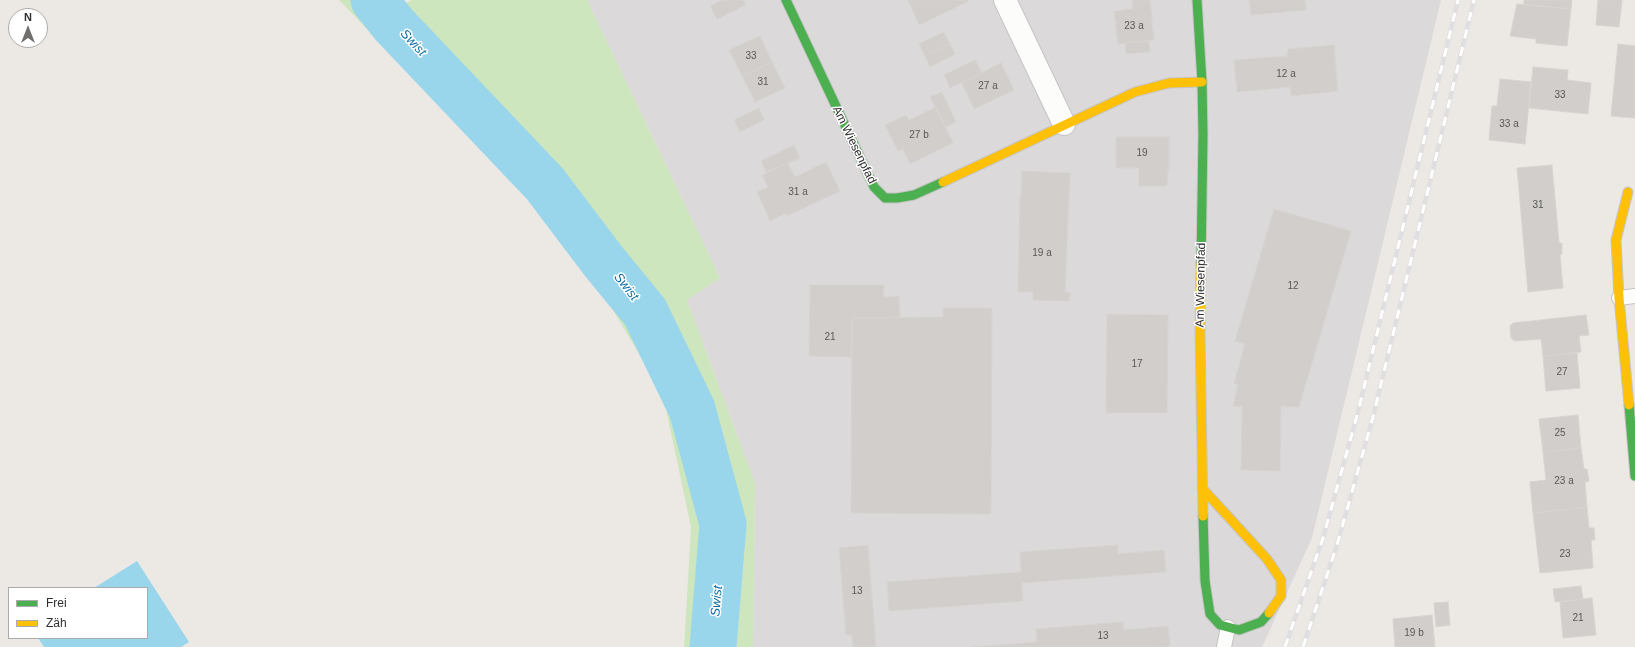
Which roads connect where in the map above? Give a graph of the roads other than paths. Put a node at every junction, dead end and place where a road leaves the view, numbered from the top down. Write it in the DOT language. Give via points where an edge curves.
graph roads {
  1 [pos="786,0"];
  2 [pos="1005,0"];
  3 [pos="1197,0"];
  4 [pos="1202,82"];
  5 [pos="1064,124"];
  6 [pos="1628,192"];
  7 [pos="1635,296"];
  8 [pos="1619,298"];
  9 [pos="1635,476"];
  10 [pos="1202,488"];
  11 [pos="1228,627"];
  12 [pos="1224,647"];
  1 -- 5 [label="street, Am Wiesenpfad" via="874,187 885,198 914,195"];
  2 -- 5 [label="street"];
  3 -- 4 [label="street, Am Wiesenpfad"];
  4 -- 5 [label="street, Am Wiesenpfad" via="1169,83 1135,92"];
  4 -- 10 [label="street, Am Wiesenpfad"];
  6 -- 8 [label="street" via="1616,240"];
  7 -- 8 [label="lane"];
  8 -- 9 [label="street"];
  10 -- 11 [label="street, Am Wiesenpfad" via="1205,581 1210,614 1220,625"];
  10 -- 11 [label="street" via="1267,559 1281,580 1281,596 1261,622 1239,630"];
  11 -- 12 [label="lane"];
}
